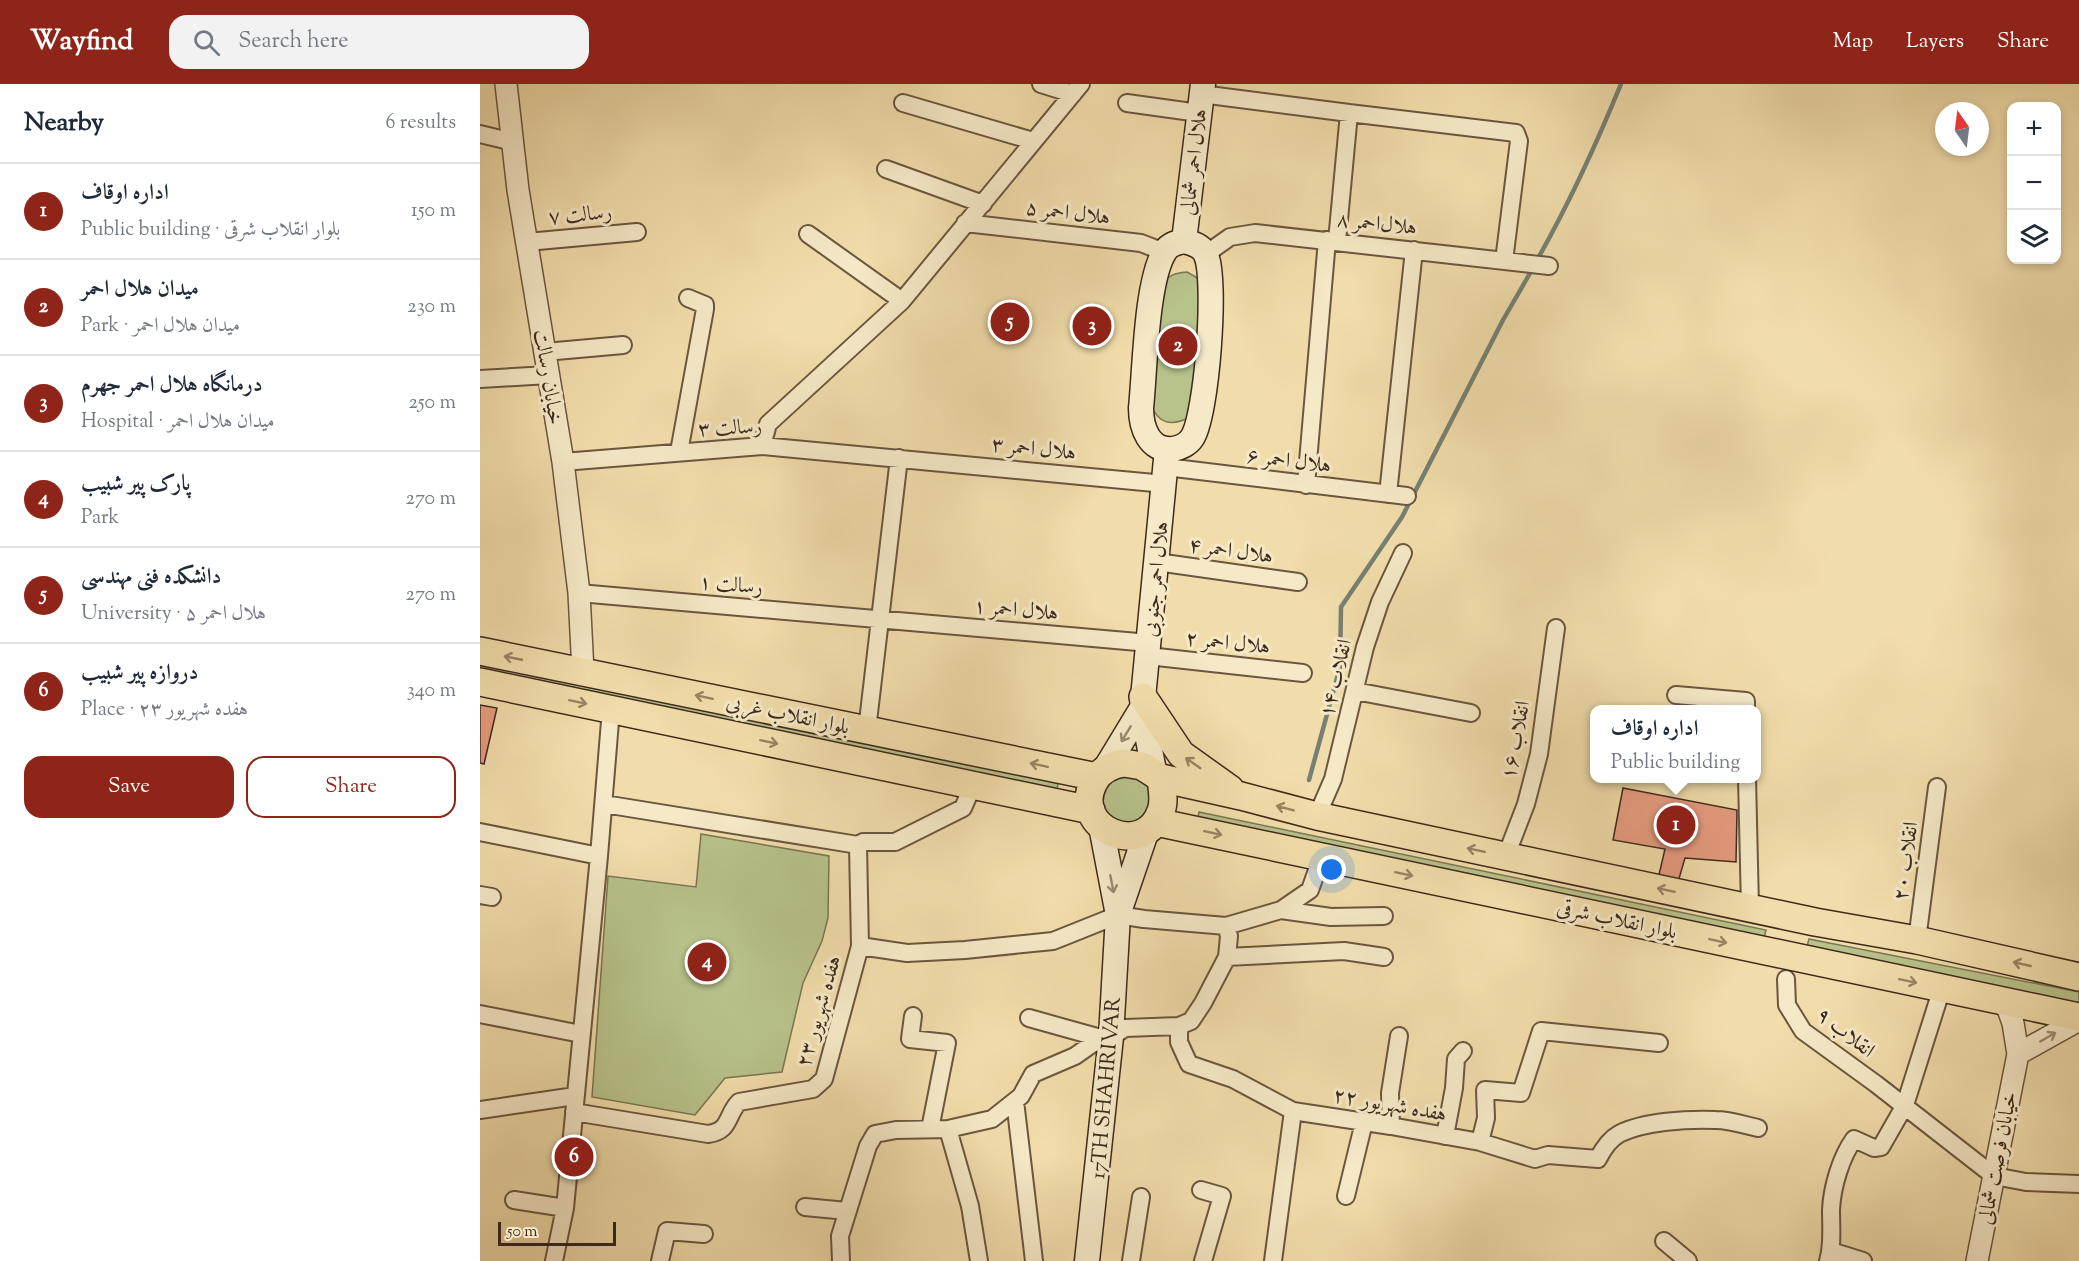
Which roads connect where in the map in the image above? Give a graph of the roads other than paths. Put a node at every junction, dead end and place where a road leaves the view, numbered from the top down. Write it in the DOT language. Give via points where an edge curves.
graph roads {
  1 [pos="506,84"];
  2 [pos="1041,84"];
  3 [pos="1077,89"];
  4 [pos="1201,97"];
  5 [pos="903,103"];
  6 [pos="1127,103"];
  7 [pos="1349,113"];
  8 [pos="480,134"];
  9 [pos="513,141"];
  10 [pos="1033,141"];
  11 [pos="886,170"];
  12 [pos="982,204"];
  13 [pos="965,223"];
  14 [pos="637,232"];
  15 [pos="808,234"];
  16 [pos="1332,241"];
  17 [pos="527,242"];
  18 [pos="1174,246"];
  19 [pos="1414,250"];
  20 [pos="1206,254"];
  21 [pos="1504,261"];
  22 [pos="1549,266"];
  23 [pos="688,298"];
  24 [pos="902,301"];
  25 [pos="623,345"];
  26 [pos="545,352"];
  27 [pos="549,375"];
  28 [pos="480,379"];
  29 [pos="762,446"];
  30 [pos="680,452"];
  31 [pos="899,458"];
  32 [pos="563,462"];
  33 [pos="1166,466"];
  34 [pos="1306,485"];
  35 [pos="1388,494"];
  36 [pos="1407,496"];
  37 [pos="1402,553"];
  38 [pos="1157,562"];
  39 [pos="1298,582"];
  40 [pos="579,593"];
  41 [pos="878,620"];
  42 [pos="1556,628"];
  43 [pos="1149,650"];
  44 [pos="480,651"];
  45 [pos="583,672"];
  46 [pos="1303,673"];
  47 [pos="480,682"];
  48 [pos="1354,691"];
  49 [pos="1676,695"];
  50 [pos="1142,702"];
  51 [pos="1746,705"];
  52 [pos="611,709"];
  53 [pos="1471,713"];
  54 [pos="867,730"];
  55 [pos="1101,773"];
  56 [pos="1158,777"];
  57 [pos="1747,783"];
  58 [pos="973,785"];
  59 [pos="1937,787"];
  60 [pos="1241,796"];
  61 [pos="604,804"];
  62 [pos="1317,816"];
  63 [pos="1096,818"];
  64 [pos="1151,826"];
  65 [pos="480,832"];
  66 [pos="858,845"];
  67 [pos="599,856"];
  68 [pos="1322,856"];
  69 [pos="1506,856"];
  70 [pos="1757,909"];
  71 [pos="1281,910"];
  72 [pos="1118,915"];
  73 [pos="1384,916"];
  74 [pos="1815,921"];
  75 [pos="1226,926"];
  76 [pos="1917,940"];
  77 [pos="860,946"];
  78 [pos="1755,949"];
  79 [pos="1227,957"];
  80 [pos="1384,957"];
  81 [pos="1805,960"];
  82 [pos="2079,977"];
  83 [pos="1786,979"];
  84 [pos="1942,988"];
  85 [pos="2005,1001"];
  86 [pos="480,1014"];
  87 [pos="914,1016"];
  88 [pos="1029,1018"];
  89 [pos="2079,1018"];
  90 [pos="1179,1026"];
  91 [pos="581,1034"];
  92 [pos="1400,1036"];
  93 [pos="1112,1037"];
  94 [pos="1659,1043"];
  95 [pos="1463,1051"];
  96 [pos="2018,1054"];
  97 [pos="1016,1101"];
  98 [pos="574,1104"];
  99 [pos="1905,1106"];
  100 [pos="480,1110"];
  101 [pos="1293,1111"];
  102 [pos="1364,1122"];
  103 [pos="1391,1126"];
  104 [pos="1758,1128"];
  105 [pos="930,1129"];
  106 [pos="948,1129"];
  107 [pos="1445,1136"];
  108 [pos="1480,1142"];
  109 [pos="1994,1176"];
  110 [pos="2079,1184"];
  111 [pos="1201,1190"];
  112 [pos="1346,1196"];
  113 [pos="1141,1197"];
  114 [pos="514,1200"];
  115 [pos="805,1207"];
  116 [pos="565,1208"];
  117 [pos="847,1211"];
  118 [pos="704,1234"];
  119 [pos="1664,1241"];
  120 [pos="1830,1256"];
  121 [pos="554,1261"];
  122 [pos="660,1261"];
  123 [pos="841,1261"];
  124 [pos="979,1261"];
  125 [pos="1034,1261"];
  126 [pos="1087,1261"];
  127 [pos="1131,1261"];
  128 [pos="1203,1261"];
  129 [pos="1273,1261"];
  130 [pos="1688,1261"];
  131 [pos="1863,1261"];
  132 [pos="1977,1261"];
  1 -- 9 [label="street, خیابان رسالت"];
  2 -- 3 [label="street"];
  3 -- 10 [label="street"];
  4 -- 6 [label="street"];
  4 -- 7 [label="street"];
  4 -- 18 [label="main road, هلال احمر شمالی"];
  5 -- 10 [label="street"];
  7 -- 16 [label="street"];
  7 -- 21 [label="street" via="1516,133 1519,141"];
  8 -- 9 [label="street"];
  9 -- 17 [label="street, خیابان رسالت"];
  10 -- 12 [label="street"];
  11 -- 12 [label="street"];
  12 -- 13 [label="street"];
  13 -- 18 [label="street, هلال احمر ۵"];
  13 -- 24 [label="street"];
  14 -- 17 [label="street, رسالت ۷"];
  15 -- 24 [label="street"];
  16 -- 19 [label="street, هلال‌احمر ۸"];
  16 -- 20 [label="street, هلال‌احمر ۸" via="1256,233 1230,237"];
  16 -- 34 [label="street"];
  17 -- 26 [label="street, خیابان رسالت"];
  18 -- 20 [label="main road" via="1195,243"];
  18 -- 33 [label="main road, هلال احمر شمالی" via="1152,290 1141,422"];
  19 -- 21 [label="street, هلال‌احمر ۸"];
  19 -- 35 [label="street"];
  20 -- 33 [label="main road" via="1212,303 1200,415 1192,438"];
  21 -- 22 [label="street, هلال‌احمر ۸"];
  23 -- 30 [label="street" via="702,303 705,309"];
  24 -- 29 [label="street" via="768,424"];
  25 -- 26 [label="street"];
  26 -- 27 [label="street, خیابان رسالت"];
  27 -- 28 [label="street"];
  27 -- 32 [label="street, خیابان رسالت"];
  29 -- 30 [label="street, رسالت ۳"];
  29 -- 31 [label="street, رسالت ۳"];
  30 -- 32 [label="street, رسالت ۳"];
  31 -- 33 [label="street, هلال احمر ۳"];
  31 -- 41 [label="street"];
  32 -- 40 [label="street, خیابان رسالت"];
  33 -- 34 [label="street, هلال احمر ۶"];
  33 -- 38 [label="main road, هلال احمر جنوبی"];
  34 -- 35 [label="street, هلال احمر ۶"];
  35 -- 36 [label="street, هلال احمر ۶"];
  37 -- 48 [label="street, انقلاب ۱۴" via="1380,602"];
  38 -- 39 [label="street, هلال احمر ۴"];
  38 -- 43 [label="main road, هلال احمر جنوبی"];
  40 -- 41 [label="street, رسالت ۱"];
  40 -- 45 [label="street, خیابان رسالت"];
  41 -- 43 [label="street, هلال احمر ۱"];
  41 -- 54 [label="street"];
  42 -- 69 [label="street, انقلاب ۱۶" via="1539,754 1526,804"];
  43 -- 46 [label="street, هلال احمر ۲"];
  43 -- 50 [label="main road, هلال احمر جنوبی"];
  45 -- 44 [label="main road, بلوار انقلاب غربی, one-way"];
  54 -- 45 [label="main road, بلوار انقلاب غربی, one-way"];
  47 -- 52 [label="main road, بلوار انقلاب غربی, one-way"];
  48 -- 53 [label="street"];
  48 -- 62 [label="street, انقلاب ۱۴" via="1333,779"];
  49 -- 51 [label="street" via="1746,701"];
  50 -- 55 [label="main road, هلال احمر جنوبی, one-way"];
  50 -- 56 [label="main road, هلال احمر جنوبی"];
  60 -- 50 [label="main road, one-way" via="1181,754"];
  52 -- 58 [label="main road, بلوار انقلاب غربی, one-way"];
  52 -- 61 [label="street"];
  55 -- 54 [label="main road, بلوار انقلاب غربی, one-way"];
  55 -- 56 [label="main road" via="1114,764 1134,763"];
  55 -- 63 [label="main road" via="1089,799"];
  56 -- 60 [label="main road, بلوار انقلاب شرقی"];
  56 -- 64 [label="main road" via="1163,799 1161,811"];
  57 -- 70 [label="street"];
  58 -- 63 [label="main road, بلوار انقلاب غربی"];
  58 -- 66 [label="street" via="963,808 895,842"];
  59 -- 76 [label="street, انقلاب ۲۰"];
  62 -- 60 [label="main road, بلوار انقلاب شرقی, one-way"];
  61 -- 66 [label="street"];
  61 -- 67 [label="street"];
  69 -- 62 [label="main road, بلوار انقلاب شرقی, one-way"];
  63 -- 64 [label="main road" via="1116,835 1133,836"];
  63 -- 72 [label="main road, one-way"];
  64 -- 68 [label="main road, بلوار انقلاب شرقی, one-way"];
  64 -- 72 [label="main road"];
  65 -- 67 [label="street"];
  66 -- 77 [label="street"];
  67 -- 91 [label="street"];
  68 -- 71 [label="street" via="1310,890"];
  68 -- 78 [label="main road, بلوار انقلاب شرقی, one-way"];
  70 -- 69 [label="main road, بلوار انقلاب شرقی, one-way"];
  70 -- 74 [label="main road, بلوار انقلاب شرقی"];
  70 -- 78 [label="main road" via="1774,936 1765,946"];
  71 -- 73 [label="street" via="1331,917"];
  71 -- 75 [label="street"];
  72 -- 75 [label="street"];
  72 -- 77 [label="street, هفده شهریور ۲۳" via="1053,941 907,953"];
  72 -- 93 [label="main road, 17TH SHAHRIVAR"];
  74 -- 76 [label="main road, بلوار انقلاب شرقی"];
  74 -- 81 [label="main road" via="1798,942"];
  75 -- 79 [label="street"];
  82 -- 76 [label="main road, بلوار انقلاب شرقی, one-way"];
  77 -- 98 [label="street, هفده شهریور ۲۳" via="824,1079 813,1089 739,1102 723,1129 708,1134"];
  78 -- 81 [label="main road, بلوار انقلاب شرقی"];
  79 -- 80 [label="street" via="1344,951"];
  79 -- 90 [label="street" via="1191,1021"];
  81 -- 84 [label="main road, بلوار انقلاب شرقی, one-way"];
  83 -- 99 [label="street, انقلاب ۹" via="1787,1005 1803,1031"];
  84 -- 85 [label="main road, بلوار انقلاب شرقی"];
  84 -- 99 [label="street"];
  85 -- 89 [label="main road, بلوار انقلاب شرقی"];
  85 -- 96 [label="street"];
  86 -- 91 [label="street"];
  87 -- 105 [label="street" via="910,1039 947,1043"];
  88 -- 93 [label="street" via="1097,1037"];
  96 -- 89 [label="street, one-way"];
  90 -- 93 [label="street" via="1125,1028"];
  90 -- 101 [label="street, هفده شهریور ۲۲" via="1179,1042 1190,1064 1233,1079"];
  91 -- 98 [label="street"];
  92 -- 103 [label="street" via="1390,1093"];
  93 -- 97 [label="street" via="1033,1074"];
  93 -- 126 [label="main road, 17TH SHAHRIVAR"];
  94 -- 108 [label="street" via="1541,1032 1521,1093 1485,1090 1486,1118"];
  95 -- 107 [label="street" via="1456,1059"];
  96 -- 109 [label="street, خیابان فرصت شمالی"];
  97 -- 106 [label="street" via="992,1119"];
  97 -- 125 [label="street"];
  98 -- 100 [label="street, هفده شهریور ۲۳"];
  98 -- 116 [label="street"];
  99 -- 109 [label="street, انقلاب ۹"];
  99 -- 120 [label="street" via="1881,1147 1854,1139 1846,1151 1831,1206"];
  101 -- 102 [label="street, هفده شهریور ۲۲"];
  101 -- 129 [label="street"];
  102 -- 103 [label="street, هفده شهریور ۲۲"];
  102 -- 112 [label="street"];
  103 -- 107 [label="street, هفده شهریور ۲۲"];
  104 -- 108 [label="street, هفده شهریور ۲۲" via="1717,1120 1638,1127 1617,1135 1598,1159 1548,1155 1535,1159"];
  105 -- 106 [label="street"];
  105 -- 117 [label="street" via="875,1134"];
  106 -- 124 [label="street" via="970,1206"];
  107 -- 108 [label="street, هفده شهریور ۲۲"];
  109 -- 110 [label="street"];
  109 -- 132 [label="street, خیابان فرصت شمالی"];
  111 -- 128 [label="street" via="1222,1196"];
  113 -- 127 [label="street"];
  114 -- 116 [label="street"];
  115 -- 117 [label="street"];
  116 -- 121 [label="street"];
  117 -- 123 [label="street" via="840,1236"];
  118 -- 122 [label="street" via="667,1231"];
  119 -- 130 [label="street"];
  120 -- 131 [label="street"];
}
